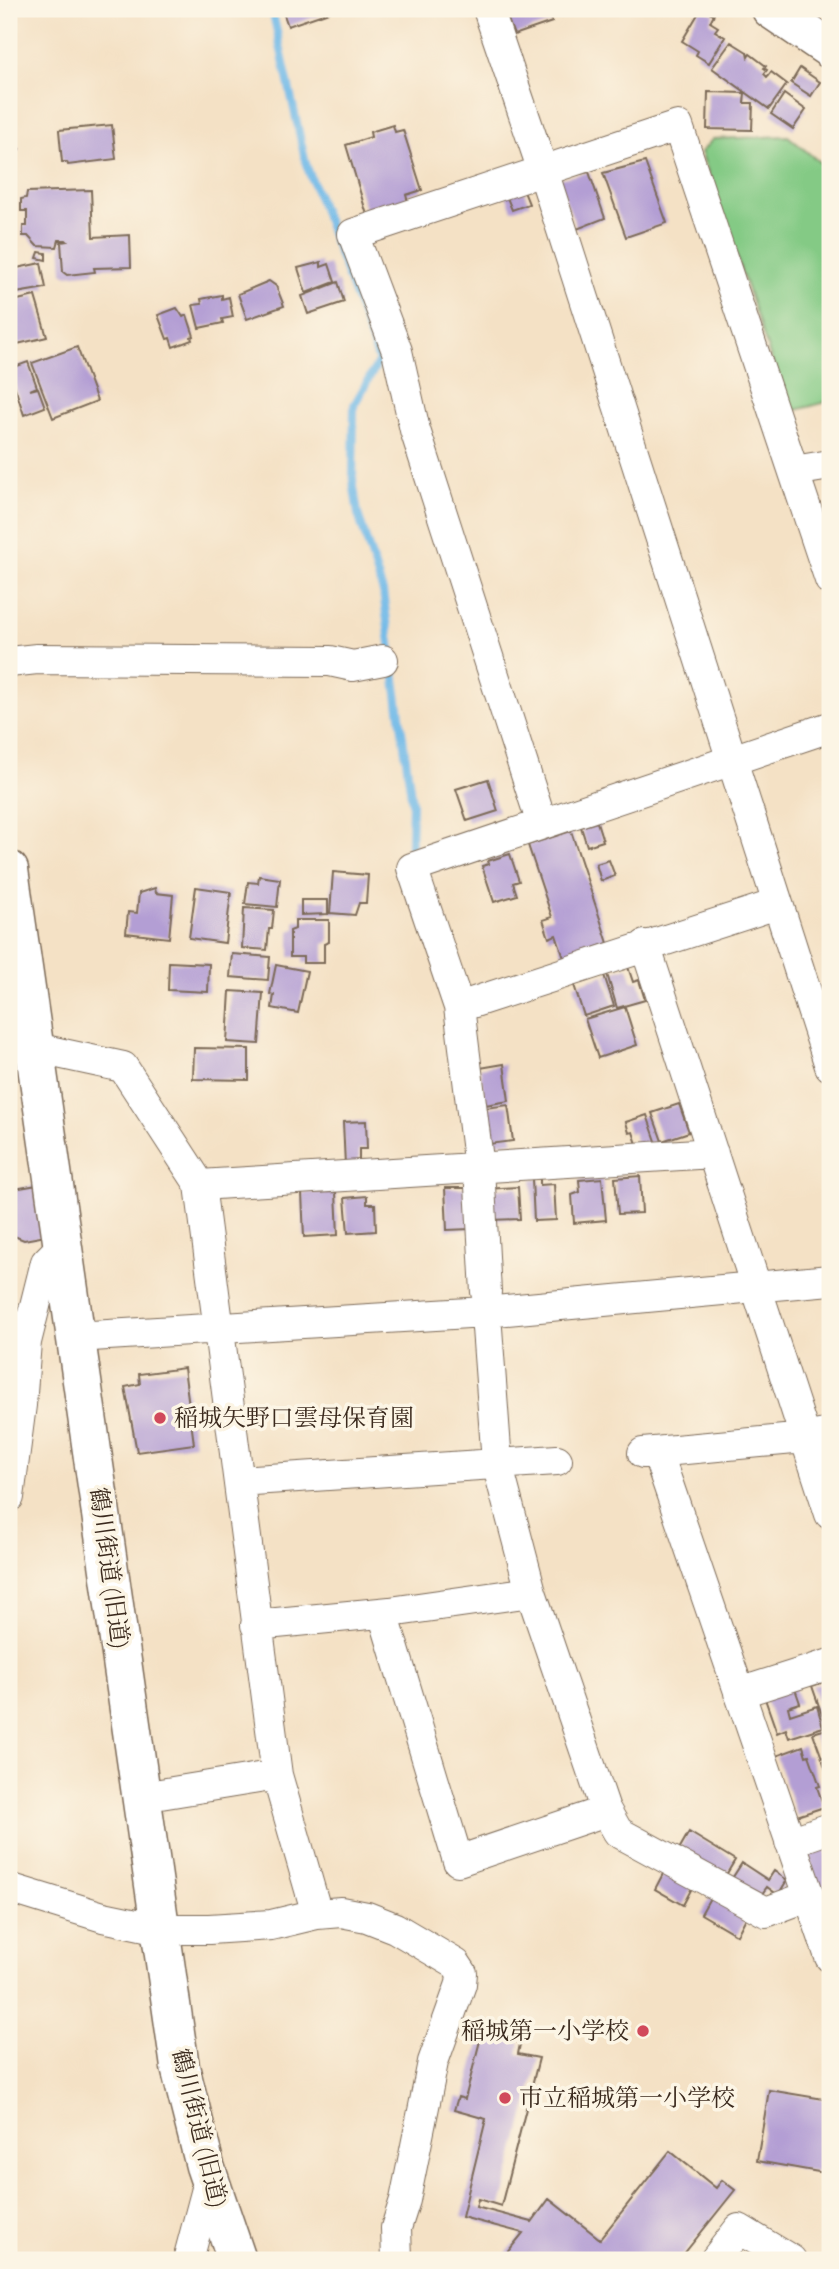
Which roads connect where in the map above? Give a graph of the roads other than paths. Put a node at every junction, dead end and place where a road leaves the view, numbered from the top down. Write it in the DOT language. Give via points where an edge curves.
graph roads {
  1 [pos="488,9"];
  2 [pos="771,9"];
  3 [pos="830,49"];
  4 [pos="543,171"];
  5 [pos="830,466"];
  6 [pos="794,471"];
  7 [pos="830,580"];
  8 [pos="383,660"];
  9 [pos="9,662"];
  10 [pos="830,727"];
  11 [pos="732,760"];
  12 [pos="541,824"];
  13 [pos="9,870"];
  14 [pos="777,904"];
  15 [pos="645,945"];
  16 [pos="459,1007"];
  17 [pos="35,1048"];
  18 [pos="830,1066"];
  19 [pos="713,1153"];
  20 [pos="479,1168"];
  21 [pos="200,1185"];
  22 [pos="62,1246"];
  23 [pos="830,1280"];
  24 [pos="757,1288"];
  25 [pos="486,1292"];
  26 [pos="487,1328"];
  27 [pos="218,1329"];
  28 [pos="75,1337"];
  29 [pos="818,1436"];
  30 [pos="556,1460"];
  31 [pos="497,1462"];
  32 [pos="239,1481"];
  33 [pos="9,1497"];
  34 [pos="830,1514"];
  35 [pos="530,1592"];
  36 [pos="383,1613"];
  37 [pos="256,1625"];
  38 [pos="830,1664"];
  39 [pos="739,1693"];
  40 [pos="277,1775"];
  41 [pos="142,1797"];
  42 [pos="605,1809"];
  43 [pos="830,1828"];
  44 [pos="790,1842"];
  45 [pos="9,1888"];
  46 [pos="809,1896"];
  47 [pos="317,1914"];
  48 [pos="160,1929"];
  49 [pos="830,1957"];
  50 [pos="209,2180"];
  51 [pos="188,2260"];
  52 [pos="237,2260"];
  53 [pos="397,2260"];
  54 [pos="715,2260"];
  55 [pos="791,2260"];
  1 -- 4 [label="street"];
  2 -- 3 [label="main road"];
  4 -- 6 [label="street" via="678,125"];
  4 -- 11 [label="street"];
  4 -- 12 [label="street" via="353,234 397,351 415,430"];
  5 -- 6 [label="street"];
  6 -- 7 [label="street"];
  8 -- 9 [label="street" via="353,666 330,661"];
  10 -- 11 [label="street"];
  11 -- 12 [label="street"];
  11 -- 14 [label="street"];
  12 -- 16 [label="street" via="412,868"];
  13 -- 17 [label="main road, 鶴川街道 (旧道)"];
  14 -- 15 [label="street"];
  14 -- 18 [label="street"];
  15 -- 16 [label="street"];
  15 -- 19 [label="street"];
  16 -- 20 [label="street"];
  17 -- 21 [label="street" via="122,1066"];
  17 -- 22 [label="main road, 鶴川街道 (旧道)"];
  19 -- 20 [label="street"];
  19 -- 24 [label="street"];
  20 -- 21 [label="street"];
  20 -- 25 [label="street"];
  21 -- 27 [label="street"];
  22 -- 28 [label="main road, 鶴川街道 (旧道)"];
  22 -- 33 [label="street" via="46,1262 26,1342"];
  23 -- 24 [label="street"];
  24 -- 27 [label="street"];
  24 -- 29 [label="street"];
  26 -- 31 [label="street"];
  27 -- 28 [label="street"];
  27 -- 32 [label="street"];
  28 -- 41 [label="main road, 鶴川街道 (旧道)"];
  29 -- 34 [label="street"];
  29 -- 39 [label="street" via="650,1452"];
  30 -- 31 [label="street"];
  31 -- 32 [label="street"];
  31 -- 35 [label="street"];
  32 -- 37 [label="street"];
  35 -- 36 [label="street"];
  35 -- 42 [label="street"];
  36 -- 37 [label="street"];
  36 -- 42 [label="street" via="458,1861"];
  37 -- 40 [label="street"];
  38 -- 39 [label="street"];
  39 -- 44 [label="street"];
  40 -- 41 [label="street"];
  40 -- 47 [label="street"];
  41 -- 48 [label="main road, 鶴川街道 (旧道)"];
  42 -- 46 [label="street" via="618,1832 766,1912"];
  43 -- 44 [label="street"];
  44 -- 46 [label="street"];
  45 -- 48 [label="street"];
  46 -- 49 [label="street"];
  47 -- 48 [label="street" via="271,1926"];
  47 -- 53 [label="street" via="341,1912 395,1928 456,1964 462,1973 433,2062 397,2228"];
  48 -- 50 [label="main road, 鶴川街道 (旧道)" via="180,2067"];
  50 -- 51 [label="street"];
  50 -- 52 [label="main road, 鶴川街道 (旧道)"];
  54 -- 55 [label="street" via="739,2229"];
}
